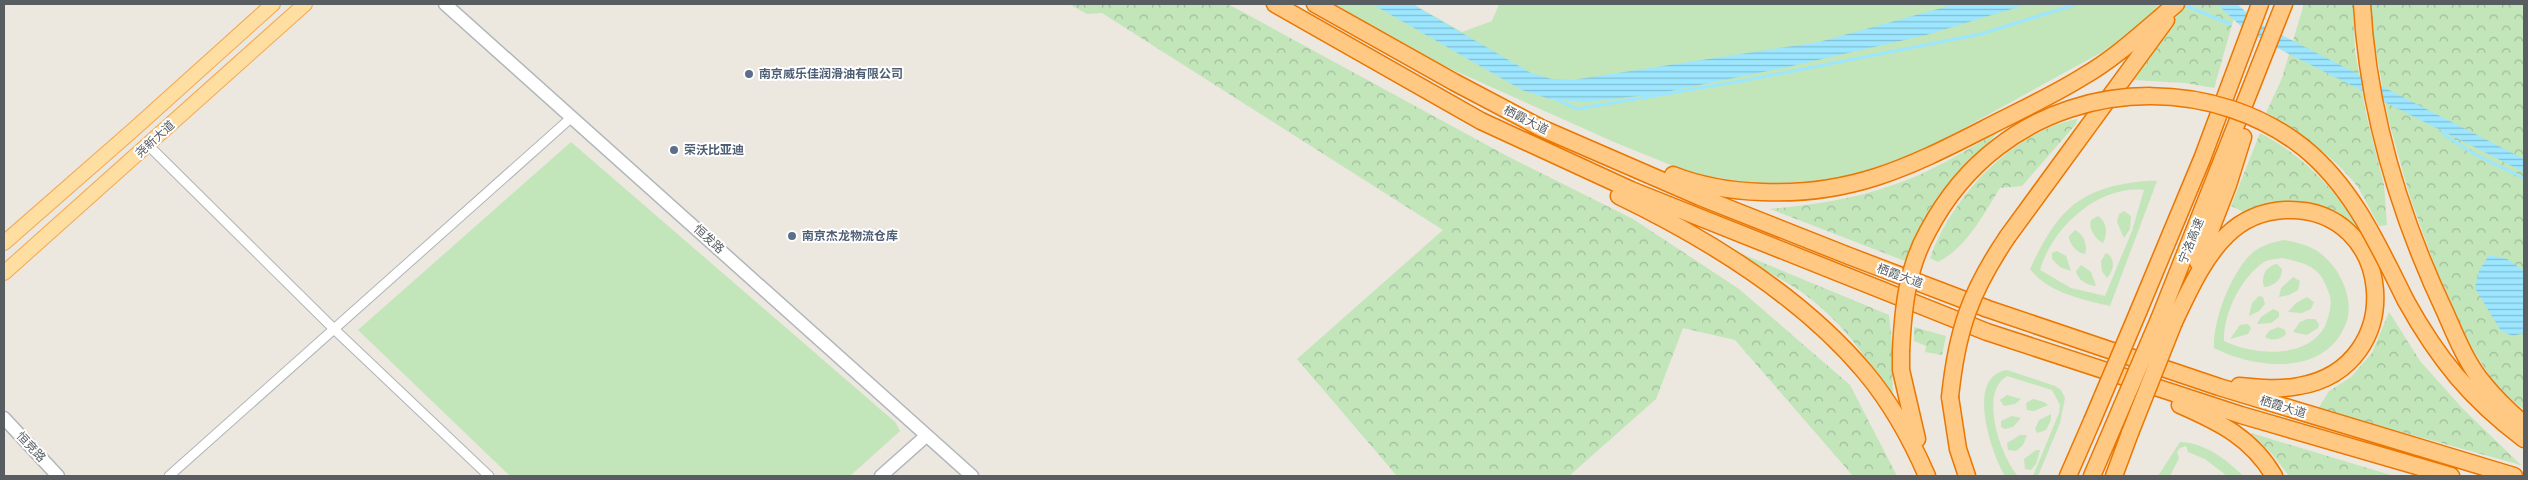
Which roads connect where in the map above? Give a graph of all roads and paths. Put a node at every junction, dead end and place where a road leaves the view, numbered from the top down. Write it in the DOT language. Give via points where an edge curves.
graph roads {
  1 [pos="273,4"];
  2 [pos="305,4"];
  3 [pos="445,4"];
  4 [pos="1275,4"];
  5 [pos="1315,4"];
  6 [pos="2177,4"];
  7 [pos="2260,4"];
  8 [pos="2362,4"];
  9 [pos="2281,11"];
  10 [pos="1428,68"];
  11 [pos="572,117"];
  12 [pos="1481,120"];
  13 [pos="148,146"];
  14 [pos="4,243"];
  15 [pos="4,273"];
  16 [pos="1950,294"];
  17 [pos="2167,320"];
  18 [pos="334,329"];
  19 [pos="1987,332"];
  20 [pos="4,418"];
  21 [pos="2524,424"];
  22 [pos="926,436"];
  23 [pos="2127,438"];
  24 [pos="2524,439"];
  25 [pos="58,476"];
  26 [pos="170,476"];
  27 [pos="489,476"];
  28 [pos="880,476"];
  29 [pos="972,476"];
  30 [pos="1928,476"];
  31 [pos="1967,476"];
  32 [pos="2068,476"];
  33 [pos="2092,476"];
  34 [pos="2107,476"];
  35 [pos="2114,476"];
  36 [pos="2274,476"];
  37 [pos="2451,476"];
  38 [pos="2514,476"];
  1 -- 14 [label="main road, 尧新大道"];
  2 -- 13 [label="main road, 尧新大道"];
  3 -- 11 [label="street, 恒发路"];
  4 -- 12 [label="highway, 栖霞大道"];
  5 -- 10 [label="highway, 栖霞大道"];
  6 -- 10 [label="highway" via="2085,76 2025,108 1901,169 1819,192 1743,192 1684,180"];
  6 -- 31 [label="highway, bridge" via="1980,279 1968,306 1954,357 1950,397 1958,449"];
  7 -- 32 [label="highway, 宁洛高速, bridge" via="2202,159"];
  8 -- 21 [label="highway" via="2365,52 2383,144 2425,270 2459,343 2482,383"];
  9 -- 17 [label="highway, 宁洛高速"];
  10 -- 16 [label="highway, 栖霞大道" via="1587,150"];
  11 -- 18 [label="street"];
  11 -- 22 [label="street, 恒发路"];
  12 -- 19 [label="highway, 栖霞大道" via="1630,190"];
  12 -- 30 [label="highway" via="1555,164 1654,213 1730,259 1805,313 1866,373 1899,420"];
  13 -- 15 [label="main road, 尧新大道"];
  13 -- 18 [label="street"];
  16 -- 17 [label="highway" via="2080,331 2236,386 2271,388 2314,382 2348,363 2359,351 2372,325 2376,310 2375,279 2357,243 2336,224 2306,211 2268,212 2234,229 2218,244 2187,295"];
  16 -- 38 [label="highway, 栖霞大道" via="2219,387"];
  17 -- 23 [label="highway, bridge"];
  17 -- 33 [label="highway, 宁洛高速, bridge"];
  18 -- 26 [label="street"];
  18 -- 27 [label="street"];
  19 -- 36 [label="highway" via="2072,371 2170,400 2211,418 2250,444"];
  19 -- 37 [label="highway, 栖霞大道" via="2232,412"];
  20 -- 25 [label="street, 恒竞路"];
  22 -- 28 [label="street"];
  22 -- 29 [label="street, 恒发路"];
  23 -- 34 [label="highway"];
  23 -- 35 [label="highway"];
  24 -- 30 [label="highway, bridge" via="2459,382 2406,301 2365,219 2329,171 2302,147 2252,117 2228,108 2202,101 2134,96 2111,98 2043,120 1999,146 1967,176 1927,232 1912,266 1906,290 1901,370"];
}
